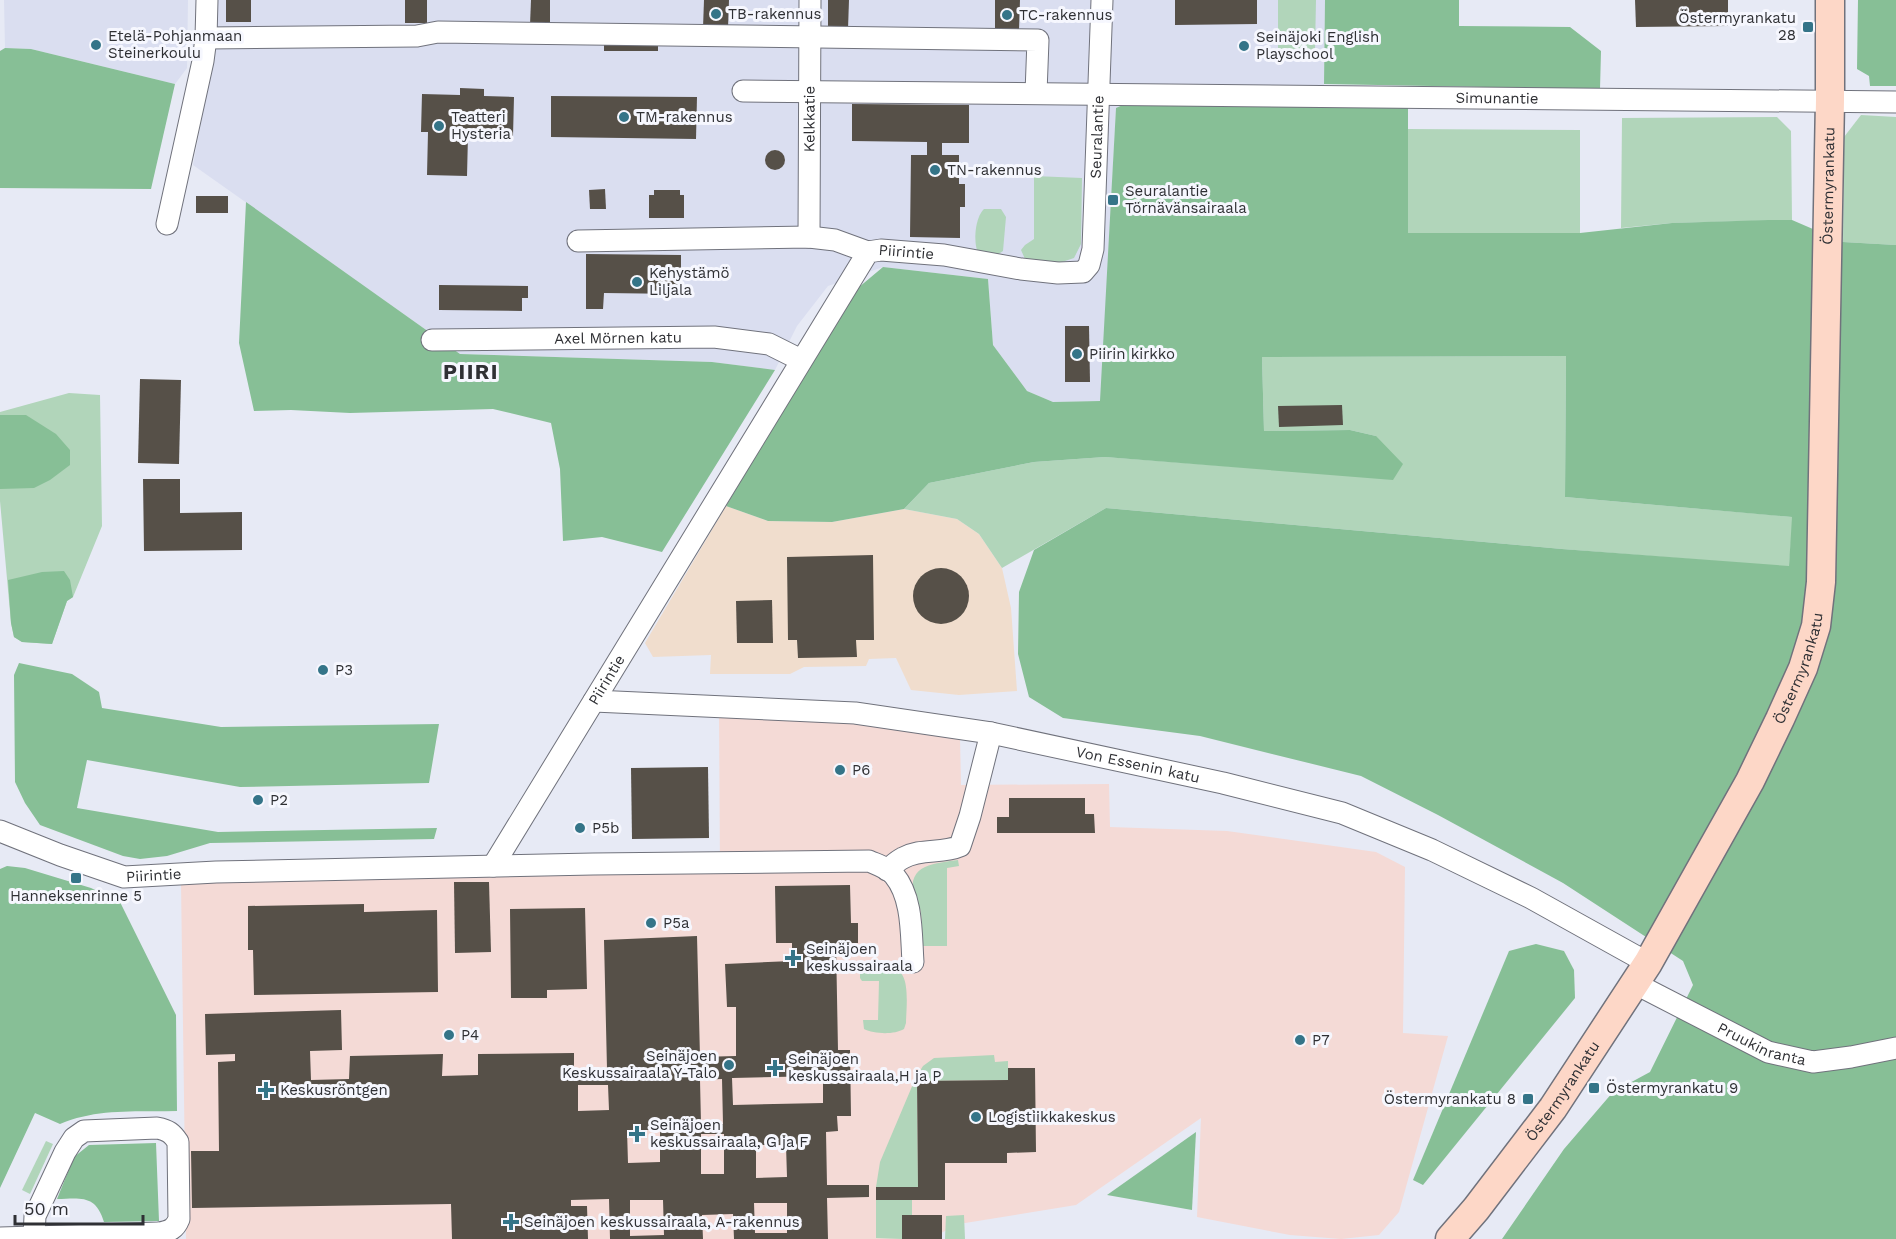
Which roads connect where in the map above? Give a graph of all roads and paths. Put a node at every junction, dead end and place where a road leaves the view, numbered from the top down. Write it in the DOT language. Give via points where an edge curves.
graph roads {
  1 [pos="207,0"];
  2 [pos="810,0"];
  3 [pos="1102,0"];
  4 [pos="1830,0"];
  5 [pos="810,37"];
  6 [pos="206,38"];
  7 [pos="743,91"];
  8 [pos="810,91"];
  9 [pos="1036,93"];
  10 [pos="1098,93"];
  11 [pos="1830,100"];
  12 [pos="1896,102"];
  13 [pos="167,224"];
  14 [pos="809,237"];
  15 [pos="578,241"];
  16 [pos="868,252"];
  17 [pos="1083,272"];
  18 [pos="432,340"];
  19 [pos="801,360"];
  20 [pos="594,701"];
  21 [pos="991,733"];
  22 [pos="0,831"];
  23 [pos="493,866"];
  24 [pos="887,870"];
  25 [pos="913,963"];
  26 [pos="1641,973"];
  27 [pos="1896,1048"];
  28 [pos="34,1236"];
  29 [pos="0,1238"];
  30 [pos="1450,1239"];
  1 -- 6 [label="street"];
  2 -- 5 [label="street, Kelkkatie"];
  3 -- 10 [label="street, Seuralantie"];
  4 -- 11 [label="street, Östermyrankatu"];
  5 -- 6 [label="street" via="438,32 417,36"];
  5 -- 8 [label="street, Kelkkatie"];
  5 -- 9 [label="street" via="1038,40"];
  6 -- 13 [label="street"];
  7 -- 8 [label="street, Simunantie"];
  8 -- 9 [label="street, Simunantie"];
  8 -- 14 [label="street, Kelkkatie"];
  9 -- 10 [label="street, Simunantie"];
  10 -- 11 [label="street, Simunantie"];
  10 -- 17 [label="street, Seuralantie" via="1093,249"];
  11 -- 12 [label="street, Simunantie"];
  11 -- 26 [label="street, Östermyrankatu" via="1821,582 1816,626 1803,668 1750,781"];
  14 -- 15 [label="street"];
  14 -- 16 [label="street" via="835,240"];
  16 -- 17 [label="street, Piirintie" via="881,249 1021,269"];
  16 -- 19 [label="street, Piirintie"];
  18 -- 19 [label="street, Axel Mörnen katu" via="714,337 769,344"];
  19 -- 20 [label="street, Piirintie"];
  20 -- 21 [label="street, Von Essenin katu" via="855,713"];
  20 -- 23 [label="street, Piirintie"];
  21 -- 24 [label="street" via="960,846 903,857"];
  21 -- 26 [label="street, Von Essenin katu" via="1342,813 1432,850 1531,898"];
  22 -- 23 [label="street, Piirintie" via="124,877"];
  23 -- 24 [label="street" via="869,861"];
  24 -- 25 [label="street" via="902,889 909,911"];
  26 -- 27 [label="street, Pruukinranta" via="1768,1052 1813,1062"];
  26 -- 30 [label="street, Östermyrankatu" via="1553,1108"];
  28 -- 28 [label="street" via="159,1233 175,1227 180,1219 178,1142 173,1133 166,1129 100,1129 84,1131 74,1138 35,1216"];
  28 -- 29 [label="street"];
}
